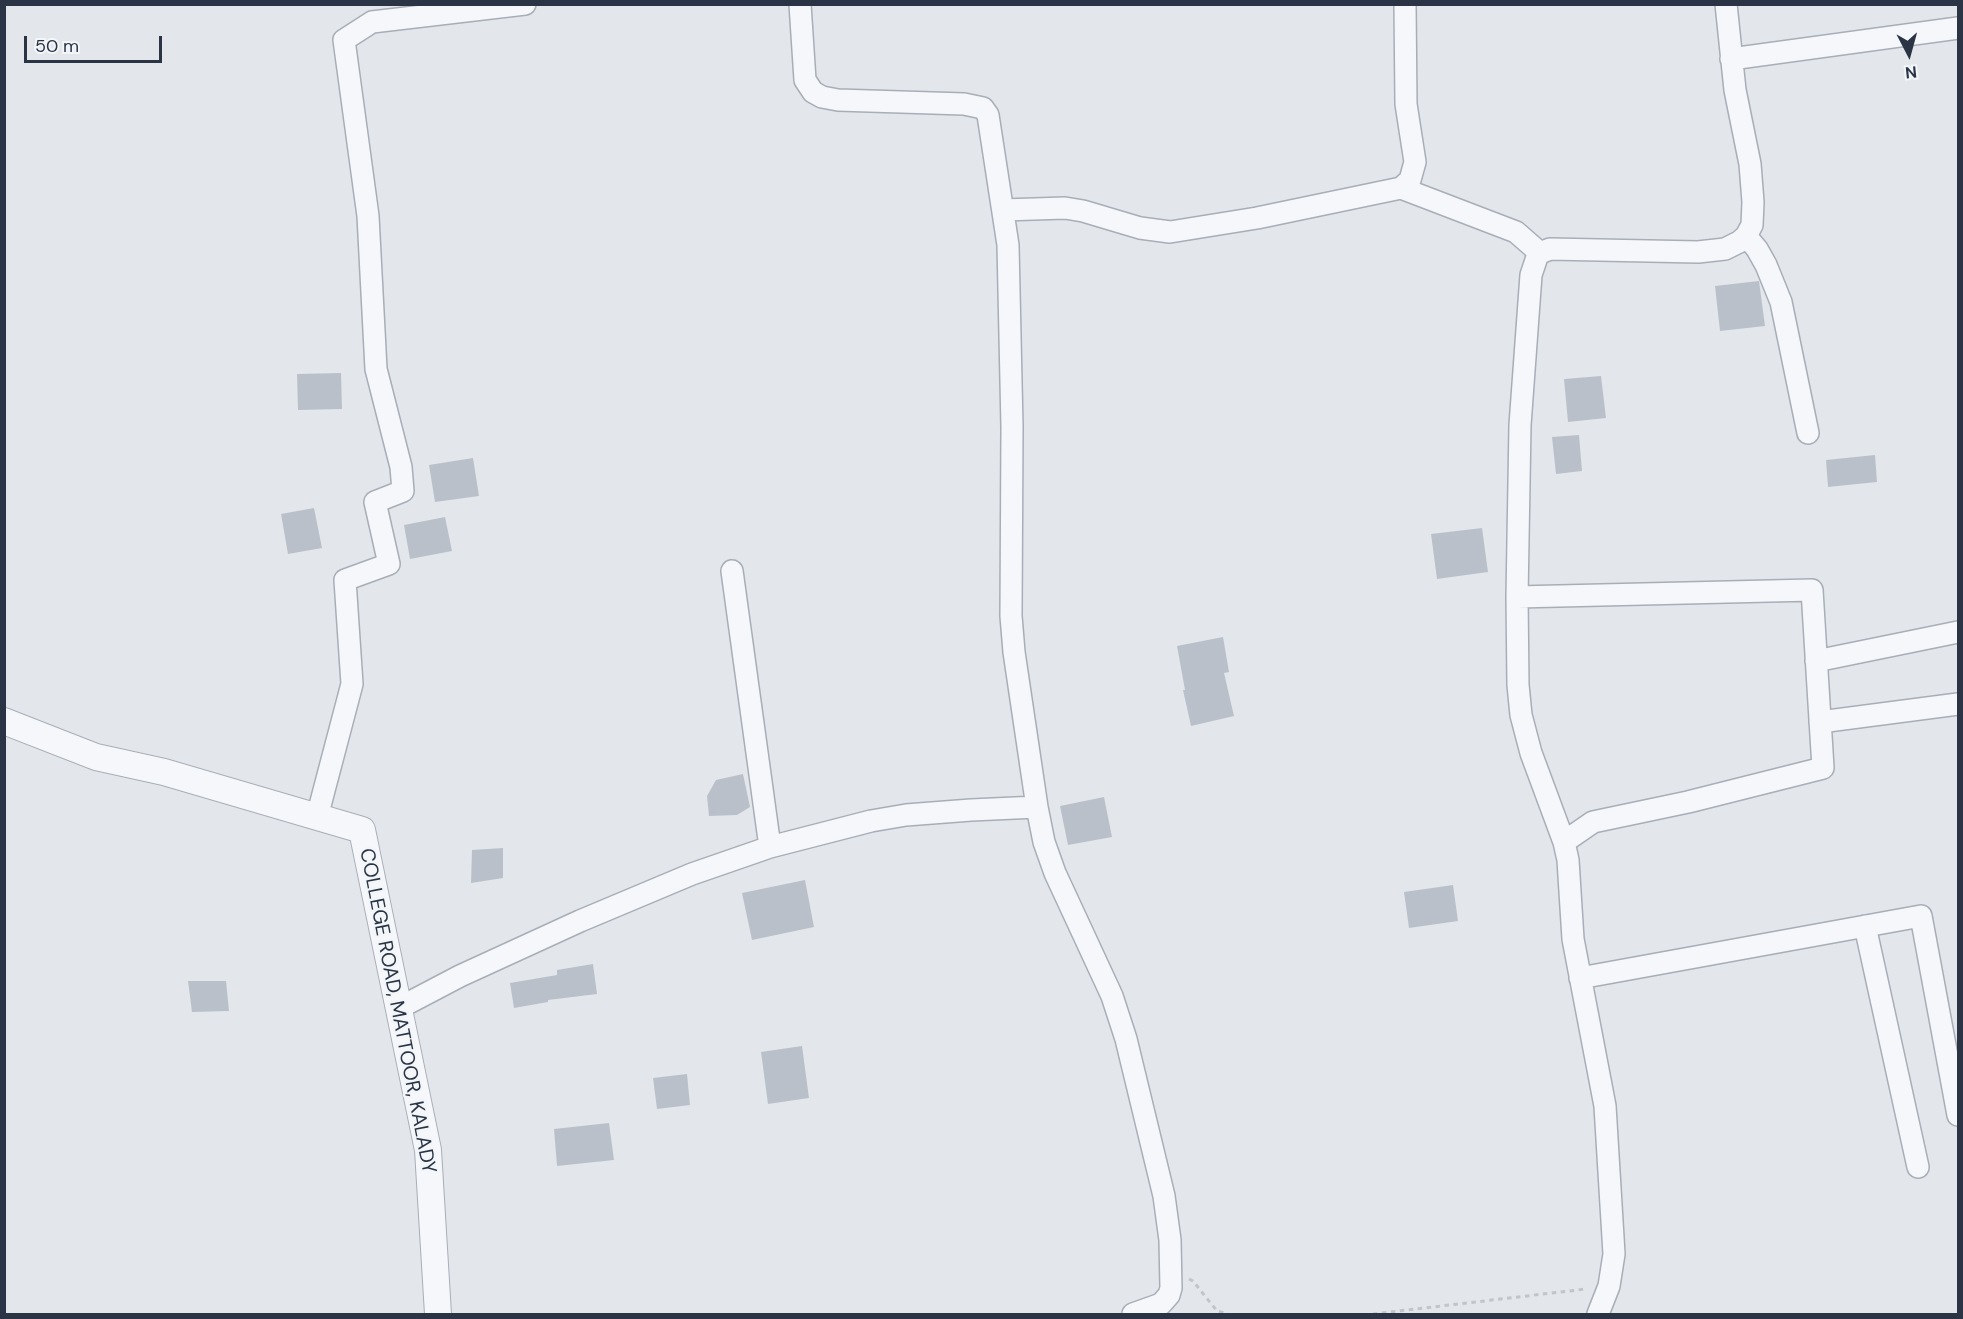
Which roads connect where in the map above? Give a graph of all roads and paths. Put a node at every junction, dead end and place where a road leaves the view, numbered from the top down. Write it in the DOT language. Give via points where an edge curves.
graph roads {
  1 [pos="525,4"];
  2 [pos="800,4"];
  3 [pos="1405,4"];
  4 [pos="1726,4"];
  5 [pos="1959,28"];
  6 [pos="1731,59"];
  7 [pos="1401,188"];
  8 [pos="1003,210"];
  9 [pos="1746,236"];
  10 [pos="1540,253"];
  11 [pos="1808,433"];
  12 [pos="732,571"];
  13 [pos="1516,597"];
  14 [pos="1959,632"];
  15 [pos="1816,661"];
  16 [pos="1959,704"];
  17 [pos="4,721"];
  18 [pos="1820,722"];
  19 [pos="1037,807"];
  20 [pos="317,817"];
  21 [pos="1564,842"];
  22 [pos="770,847"];
  23 [pos="1865,926"];
  24 [pos="1580,978"];
  25 [pos="399,1008"];
  26 [pos="1959,1114"];
  27 [pos="1918,1167"];
  28 [pos="1186,1278"];
  29 [pos="1610,1286"];
  30 [pos="438,1314"];
  31 [pos="1133,1314"];
  32 [pos="1228,1314"];
  33 [pos="1373,1314"];
  34 [pos="1598,1314"];
  1 -- 20 [label="street" via="372,22 344,40 368,216 376,369 402,466 403,491 375,502 389,564 345,580 352,684"];
  2 -- 8 [label="street" via="805,80 813,92 838,100 942,102 983,108 988,115"];
  3 -- 7 [label="street" via="1406,104 1415,162 1410,180"];
  4 -- 6 [label="street"];
  5 -- 6 [label="street"];
  6 -- 9 [label="street" via="1750,164 1752,225"];
  7 -- 8 [label="street" via="1170,232 1065,208"];
  7 -- 10 [label="street" via="1516,232"];
  8 -- 19 [label="street" via="1008,245 1011,616"];
  9 -- 10 [label="street" via="1725,249 1698,252 1559,248"];
  9 -- 11 [label="street" via="1766,265 1781,302"];
  10 -- 13 [label="street" via="1531,275 1523,357"];
  12 -- 22 [label="street"];
  13 -- 15 [label="street" via="1812,590"];
  13 -- 21 [label="street" via="1521,715"];
  14 -- 15 [label="street"];
  15 -- 18 [label="street"];
  16 -- 18 [label="street"];
  17 -- 20 [label="street, COLLEGE ROAD, MATTOOR, KALADY" via="96,757 164,772"];
  18 -- 21 [label="street" via="1823,768 1593,822"];
  19 -- 22 [label="street" via="895,817"];
  19 -- 31 [label="street" via="1055,873 1112,996 1164,1196 1171,1288 1161,1304"];
  20 -- 25 [label="street, COLLEGE ROAD, MATTOOR, KALADY" via="362,830"];
  21 -- 24 [label="street"];
  22 -- 25 [label="street" via="692,874 580,921"];
  23 -- 24 [label="street"];
  23 -- 26 [label="street" via="1921,916"];
  23 -- 27 [label="street"];
  24 -- 29 [label="street" via="1605,1106 1614,1254"];
  25 -- 30 [label="street, COLLEGE ROAD, MATTOOR, KALADY" via="428,1150"];
  28 -- 32 [label="path" via="1193,1281 1217,1311"];
  29 -- 33 [label="path"];
  29 -- 34 [label="street"];
}
